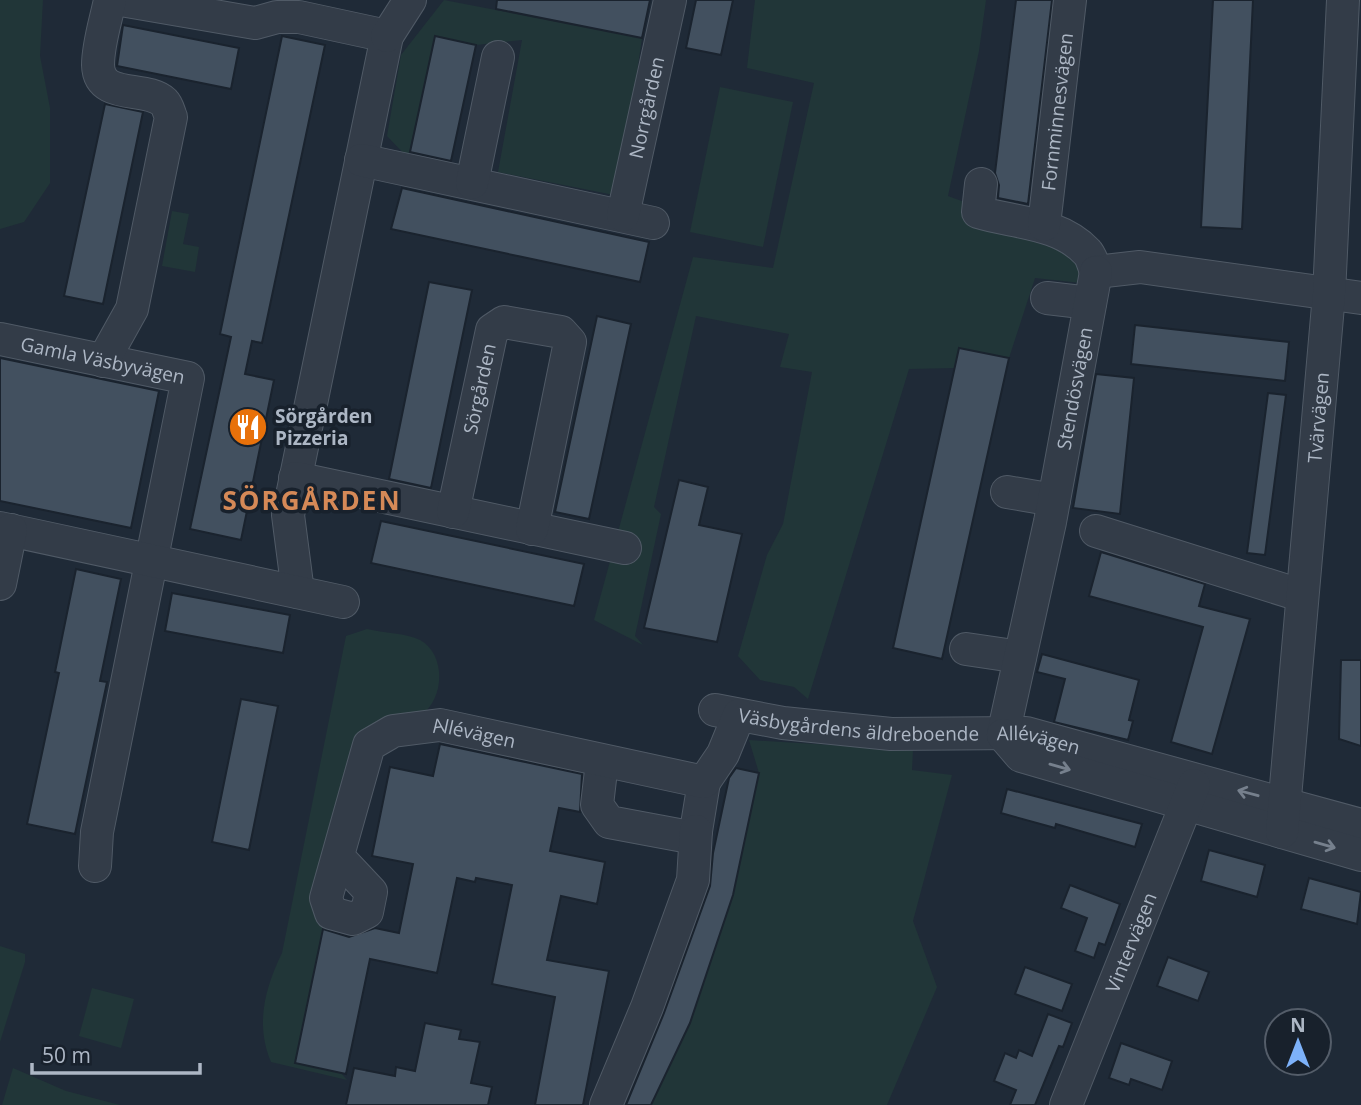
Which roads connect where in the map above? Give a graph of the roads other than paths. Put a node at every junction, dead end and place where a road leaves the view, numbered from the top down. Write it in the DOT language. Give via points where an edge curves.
graph roads {
  1 [pos="110,0"];
  2 [pos="121,0"];
  3 [pos="410,0"];
  4 [pos="670,0"];
  5 [pos="1070,0"];
  6 [pos="1343,0"];
  7 [pos="387,36"];
  8 [pos="498,58"];
  9 [pos="361,160"];
  10 [pos="472,183"];
  11 [pos="981,184"];
  12 [pos="623,215"];
  13 [pos="653,223"];
  14 [pos="1044,225"];
  15 [pos="1096,272"];
  16 [pos="1329,293"];
  17 [pos="1047,298"];
  18 [pos="1361,298"];
  19 [pos="1090,303"];
  20 [pos="0,339"];
  21 [pos="103,361"];
  22 [pos="295,478"];
  23 [pos="1007,492"];
  24 [pos="1054,500"];
  25 [pos="453,512"];
  26 [pos="5,529"];
  27 [pos="532,529"];
  28 [pos="1096,531"];
  29 [pos="625,548"];
  30 [pos="153,561"];
  31 [pos="0,584"];
  32 [pos="298,592"];
  33 [pos="1300,595"];
  34 [pos="343,602"];
  35 [pos="966,649"];
  36 [pos="1020,657"];
  37 [pos="1003,735"];
  38 [pos="602,762"];
  39 [pos="704,782"];
  40 [pos="1192,792"];
  41 [pos="1283,818"];
  42 [pos="1361,825"];
  43 [pos="696,831"];
  44 [pos="1361,855"];
  45 [pos="340,858"];
  46 [pos="95,866"];
  47 [pos="606,1105"];
  48 [pos="1066,1105"];
  1 -- 21 [label="street" via="98,65 101,77 111,87 158,98 166,103 171,117 132,309"];
  2 -- 7 [label="street" via="255,23 299,17"];
  3 -- 7 [label="street"];
  4 -- 12 [label="street, Norrgården"];
  5 -- 14 [label="street, Fornminnesvägen"];
  6 -- 16 [label="street, Tvärvägen"];
  7 -- 9 [label="street"];
  8 -- 10 [label="street"];
  9 -- 10 [label="street"];
  9 -- 22 [label="street"];
  10 -- 12 [label="street"];
  11 -- 14 [label="street" via="978,212"];
  12 -- 13 [label="street"];
  14 -- 15 [label="street" via="1088,252"];
  15 -- 16 [label="street" via="1140,267"];
  15 -- 19 [label="street, Stendösvägen"];
  16 -- 18 [label="street"];
  16 -- 33 [label="street, Tvärvägen"];
  17 -- 19 [label="street"];
  19 -- 24 [label="street, Stendösvägen"];
  20 -- 21 [label="street, Gamla Väsbyvägen"];
  21 -- 30 [label="street, Gamla Väsbyvägen" via="188,377"];
  22 -- 25 [label="street"];
  22 -- 32 [label="street" via="288,514"];
  23 -- 24 [label="street"];
  24 -- 36 [label="street, Stendösvägen"];
  25 -- 27 [label="street"];
  25 -- 27 [label="street, Sörgården" via="492,330 504,322 561,332 570,342"];
  26 -- 30 [label="street"];
  26 -- 31 [label="street"];
  27 -- 29 [label="street"];
  28 -- 33 [label="street"];
  30 -- 32 [label="street"];
  30 -- 46 [label="street" via="97,832"];
  32 -- 34 [label="street"];
  33 -- 41 [label="street, Tvärvägen"];
  35 -- 36 [label="street"];
  36 -- 37 [label="street, Stendösvägen"];
  37 -- 39 [label="street, Väsbygårdens äldreboende" via="891,734 727,712 723,754"];
  37 -- 40 [label="street, Allévägen" via="1021,756"];
  38 -- 39 [label="street, Allévägen"];
  38 -- 43 [label="street" via="597,805 609,822 684,836"];
  38 -- 45 [label="street, Allévägen" via="440,725 393,731 369,745"];
  39 -- 43 [label="street"];
  40 -- 41 [label="street, Allévägen"];
  40 -- 48 [label="street, Vintervägen"];
  41 -- 42 [label="street, Allévägen"];
  41 -- 44 [label="street, Allévägen, one-way"];
  43 -- 47 [label="street" via="693,880"];
}
